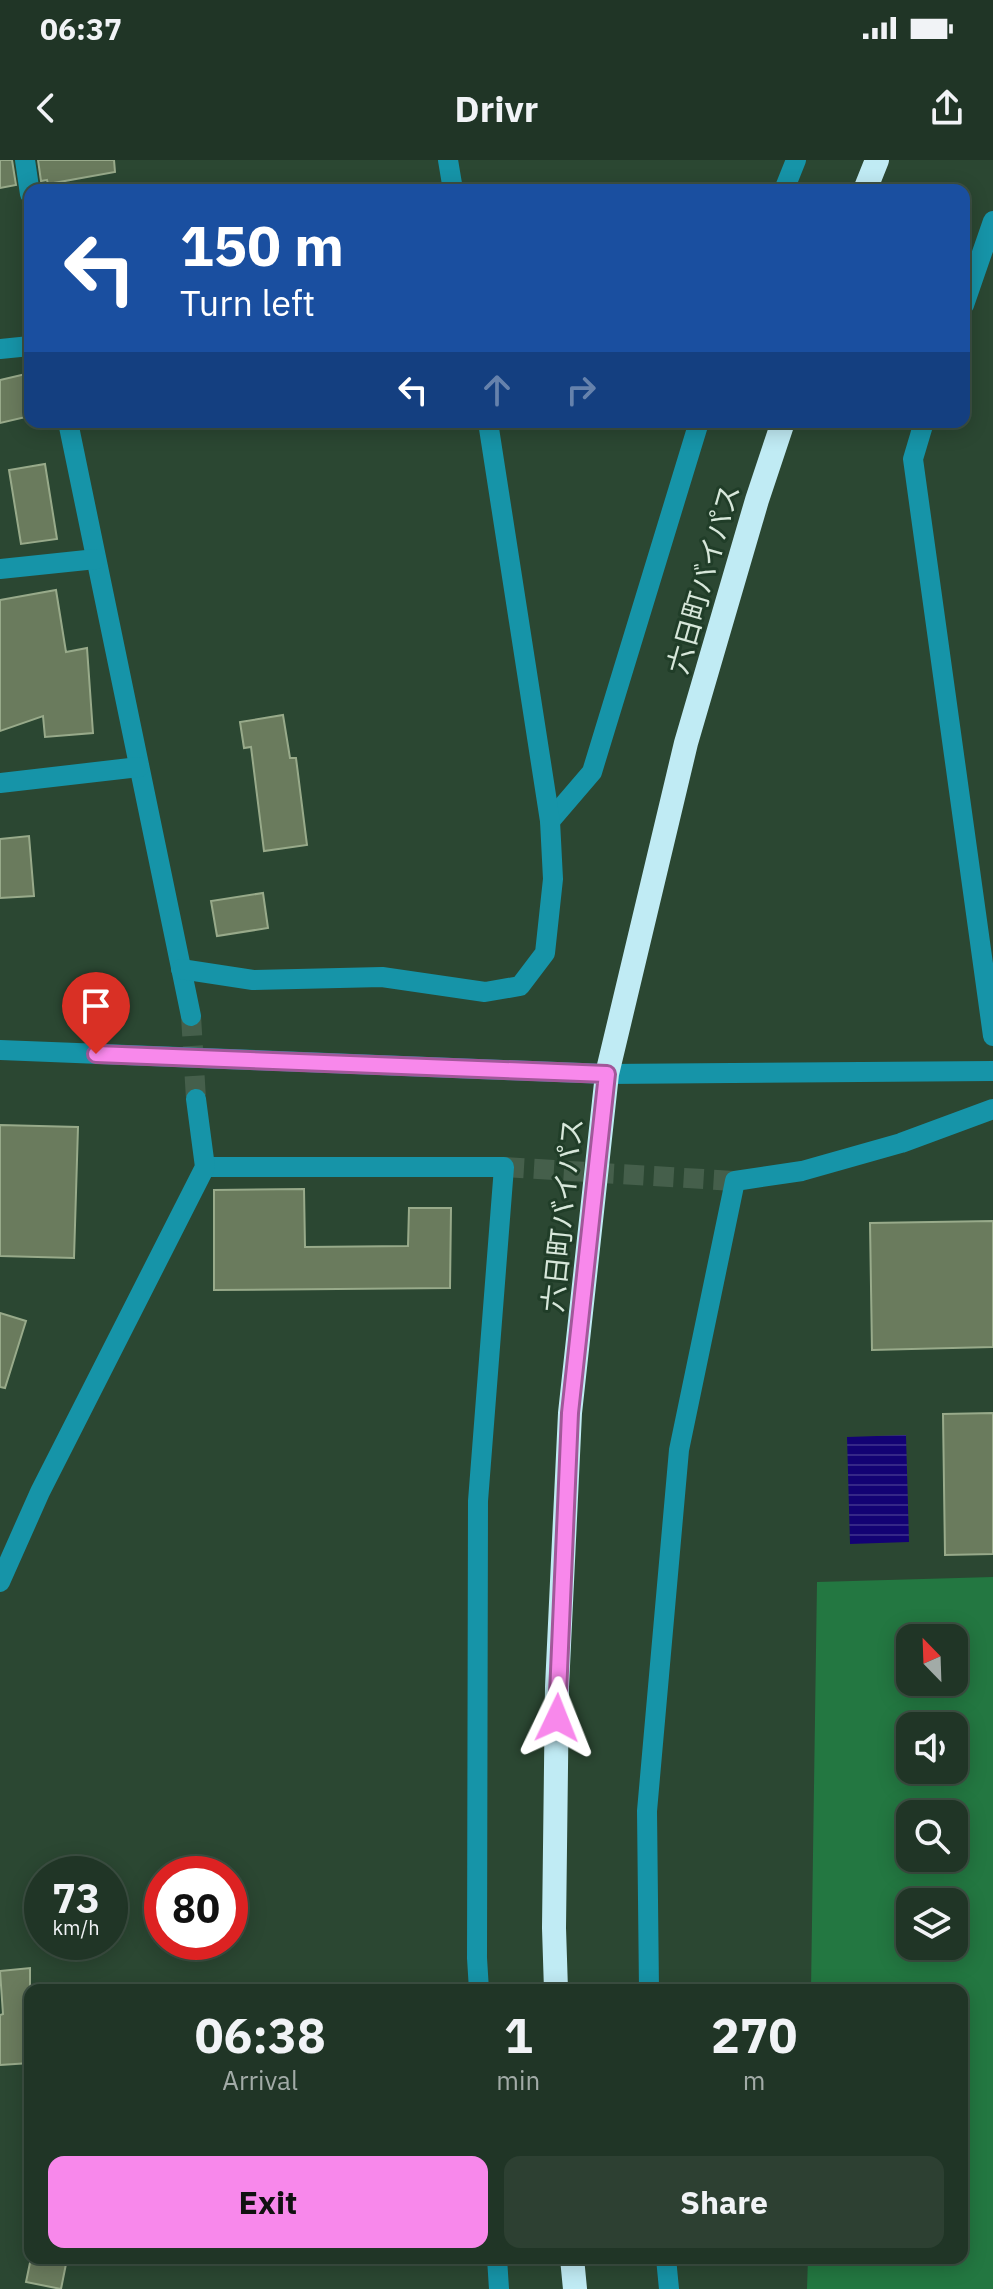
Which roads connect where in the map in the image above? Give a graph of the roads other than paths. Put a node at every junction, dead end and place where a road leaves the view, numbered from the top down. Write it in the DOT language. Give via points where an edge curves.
graph roads {
  1 [pos="25,160"];
  2 [pos="448,160"];
  3 [pos="796,160"];
  4 [pos="877,160"];
  5 [pos="29,184"];
  6 [pos="452,184"];
  7 [pos="786,184"];
  8 [pos="867,184"];
  9 [pos="993,221"];
  10 [pos="970,288"];
  11 [pos="24,347"];
  12 [pos="0,349"];
  13 [pos="69,428"];
  14 [pos="489,428"];
  15 [pos="697,428"];
  16 [pos="781,428"];
  17 [pos="922,428"];
  18 [pos="96,559"];
  19 [pos="0,569"];
  20 [pos="139,767"];
  21 [pos="0,783"];
  22 [pos="550,821"];
  23 [pos="181,969"];
  24 [pos="191,1016"];
  25 [pos="993,1036"];
  26 [pos="0,1050"];
  27 [pos="993,1071"];
  28 [pos="607,1074"];
  29 [pos="196,1099"];
  30 [pos="993,1109"];
  31 [pos="205,1167"];
  32 [pos="0,1582"];
  33 [pos="479,1984"];
  34 [pos="556,1984"];
  35 [pos="649,1984"];
  36 [pos="497,2264"];
  37 [pos="573,2264"];
  38 [pos="667,2264"];
  39 [pos="499,2289"];
  40 [pos="575,2289"];
  41 [pos="669,2289"];
  1 -- 5 [label="street"];
  2 -- 6 [label="street"];
  3 -- 7 [label="street"];
  4 -- 8 [label="highway"];
  9 -- 10 [label="street"];
  11 -- 12 [label="street"];
  13 -- 18 [label="street"];
  14 -- 22 [label="street"];
  15 -- 22 [label="street" via="592,772"];
  16 -- 28 [label="highway, 六日町バイパス" via="686,743"];
  17 -- 25 [label="street" via="913,459"];
  18 -- 19 [label="street"];
  18 -- 20 [label="street"];
  20 -- 21 [label="street"];
  20 -- 23 [label="street"];
  22 -- 23 [label="street" via="553,879 545,953 520,986 485,992 382,977 253,980"];
  23 -- 24 [label="street"];
  26 -- 28 [label="street"];
  27 -- 28 [label="street"];
  28 -- 34 [label="highway, 六日町バイパス" via="570,1413 557,1702"];
  29 -- 31 [label="street"];
  30 -- 35 [label="street" via="802,1171 735,1181 679,1450 647,1811"];
  31 -- 32 [label="street"];
  31 -- 33 [label="street" via="504,1167 478,1501"];
  36 -- 39 [label="street"];
  37 -- 40 [label="highway"];
  38 -- 41 [label="street"];
}
